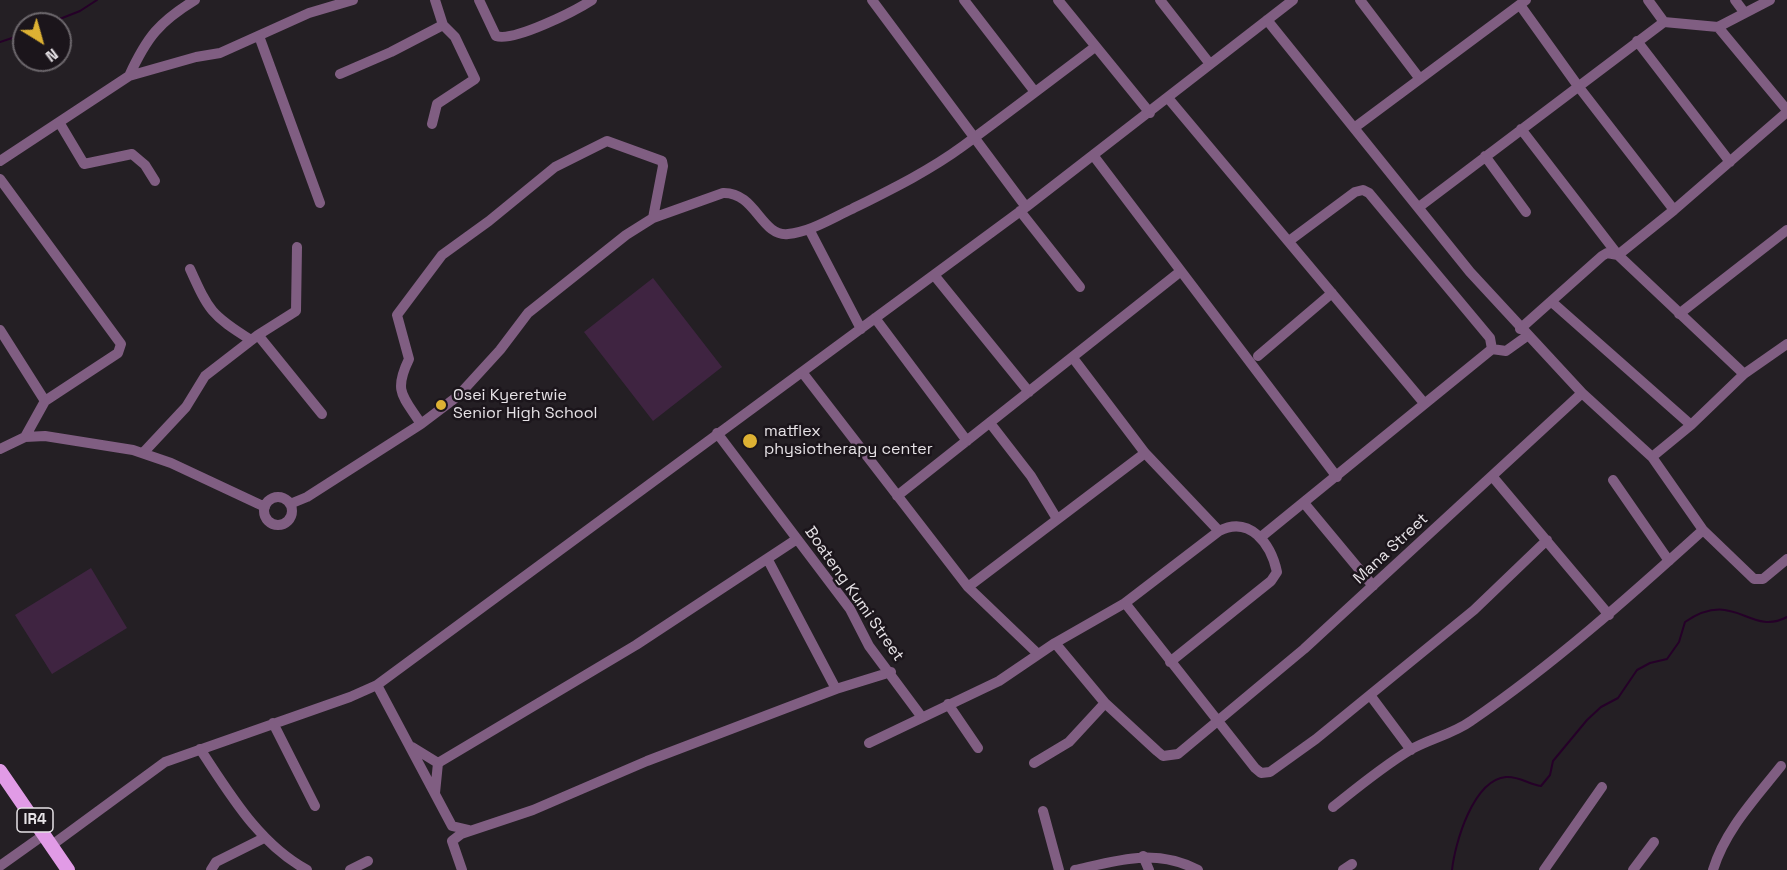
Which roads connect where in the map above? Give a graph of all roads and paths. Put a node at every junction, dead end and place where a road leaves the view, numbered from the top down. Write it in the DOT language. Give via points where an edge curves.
graph roads {
  1 [pos="195,0"];
  2 [pos="353,0"];
  3 [pos="435,0"];
  4 [pos="479,0"];
  5 [pos="592,0"];
  6 [pos="872,0"];
  7 [pos="964,0"];
  8 [pos="1058,0"];
  9 [pos="1160,0"];
  10 [pos="1293,0"];
  11 [pos="1360,0"];
  12 [pos="1648,0"];
  13 [pos="1735,0"];
  14 [pos="1770,0"];
  15 [pos="1523,2"];
  16 [pos="1744,12"];
  17 [pos="1267,20"];
  18 [pos="1664,22"];
  19 [pos="443,25"];
  20 [pos="1718,27"];
  21 [pos="259,36"];
  22 [pos="1637,41"];
  23 [pos="1095,47"];
  24 [pos="1210,64"];
  25 [pos="340,74"];
  26 [pos="129,75"];
  27 [pos="1420,79"];
  28 [pos="1578,86"];
  29 [pos="1035,92"];
  30 [pos="1168,98"];
  31 [pos="1787,111"];
  32 [pos="1150,113"];
  33 [pos="59,122"];
  34 [pos="432,124"];
  35 [pos="1354,128"];
  36 [pos="1521,129"];
  37 [pos="975,136"];
  38 [pos="1093,156"];
  39 [pos="1485,156"];
  40 [pos="0,161"];
  41 [pos="1730,162"];
  42 [pos="0,178"];
  43 [pos="155,181"];
  44 [pos="320,203"];
  45 [pos="1419,207"];
  46 [pos="1023,209"];
  47 [pos="1674,210"];
  48 [pos="1526,212"];
  49 [pos="652,218"];
  50 [pos="809,229"];
  51 [pos="1787,230"];
  52 [pos="1289,241"];
  53 [pos="297,247"];
  54 [pos="1618,255"];
  55 [pos="190,269"];
  56 [pos="1181,271"];
  57 [pos="934,275"];
  58 [pos="1080,287"];
  59 [pos="1332,293"];
  60 [pos="1553,303"];
  61 [pos="1679,314"];
  62 [pos="875,318"];
  63 [pos="861,329"];
  64 [pos="0,330"];
  65 [pos="1524,333"];
  66 [pos="254,337"];
  67 [pos="3,342"];
  68 [pos="1787,344"];
  69 [pos="1492,349"];
  70 [pos="1258,356"];
  71 [pos="1073,358"];
  72 [pos="801,372"];
  73 [pos="1744,374"];
  74 [pos="1029,392"];
  75 [pos="1582,393"];
  76 [pos="45,401"];
  77 [pos="1424,403"];
  78 [pos="322,414"];
  79 [pos="990,423"];
  80 [pos="421,424"];
  81 [pos="1691,425"];
  82 [pos="717,433"];
  83 [pos="25,436"];
  84 [pos="967,441"];
  85 [pos="0,449"];
  86 [pos="143,453"];
  87 [pos="1144,453"];
  88 [pos="1652,457"];
  89 [pos="1492,476"];
  90 [pos="1337,477"];
  91 [pos="1613,480"];
  92 [pos="897,496"];
  93 [pos="1304,503"];
  94 [pos="290,504"];
  95 [pos="265,507"];
  96 [pos="1058,519"];
  97 [pos="1703,530"];
  98 [pos="1219,531"];
  99 [pos="1261,537"];
  100 [pos="797,539"];
  101 [pos="1547,540"];
  102 [pos="1787,559"];
  103 [pos="768,560"];
  104 [pos="1669,561"];
  105 [pos="1373,586"];
  106 [pos="968,588"];
  107 [pos="1125,603"];
  108 [pos="1609,615"];
  109 [pos="1054,644"];
  110 [pos="1038,654"];
  111 [pos="1170,662"];
  112 [pos="891,672"];
  113 [pos="376,685"];
  114 [pos="836,688"];
  115 [pos="1370,695"];
  116 [pos="1105,703"];
  117 [pos="948,704"];
  118 [pos="921,716"];
  119 [pos="273,723"];
  120 [pos="1218,723"];
  121 [pos="869,743"];
  122 [pos="410,746"];
  123 [pos="978,748"];
  124 [pos="200,749"];
  125 [pos="1411,750"];
  126 [pos="438,763"];
  127 [pos="1034,763"];
  128 [pos="1781,766"];
  129 [pos="0,772"];
  130 [pos="1602,787"];
  131 [pos="435,793"];
  132 [pos="315,806"];
  133 [pos="1333,807"];
  134 [pos="1043,811"];
  135 [pos="469,830"];
  136 [pos="264,838"];
  137 [pos="48,840"];
  138 [pos="1654,842"];
  139 [pos="1143,856"];
  140 [pos="368,861"];
  141 [pos="0,866"];
  142 [pos="1104,867"];
  143 [pos="68,870"];
  144 [pos="211,870"];
  145 [pos="307,870"];
  146 [pos="350,870"];
  147 [pos="462,870"];
  148 [pos="1059,870"];
  149 [pos="1075,870"];
  150 [pos="1149,870"];
  151 [pos="1198,870"];
  152 [pos="1544,870"];
  153 [pos="1634,870"];
  154 [pos="1713,870"];
  1 -- 26 [label="street" via="156,29 143,45"];
  2 -- 21 [label="street" via="309,13"];
  3 -- 19 [label="street"];
  4 -- 5 [label="street" via="500,38 524,32"];
  6 -- 37 [label="street"];
  7 -- 29 [label="street"];
  8 -- 23 [label="street"];
  9 -- 24 [label="street"];
  10 -- 17 [label="street"];
  11 -- 27 [label="street"];
  12 -- 18 [label="street"];
  13 -- 16 [label="street"];
  14 -- 16 [label="street"];
  15 -- 27 [label="street"];
  15 -- 28 [label="street"];
  16 -- 20 [label="street"];
  17 -- 24 [label="street"];
  17 -- 35 [label="street"];
  18 -- 20 [label="street"];
  18 -- 22 [label="street"];
  19 -- 25 [label="street"];
  19 -- 34 [label="street" via="455,37 475,79 437,104"];
  20 -- 31 [label="street"];
  21 -- 26 [label="street" via="220,53"];
  21 -- 44 [label="street"];
  22 -- 28 [label="street"];
  22 -- 41 [label="street"];
  23 -- 29 [label="street"];
  23 -- 32 [label="street"];
  24 -- 30 [label="street"];
  26 -- 33 [label="street"];
  27 -- 35 [label="street"];
  28 -- 36 [label="street"];
  28 -- 47 [label="street"];
  29 -- 37 [label="street"];
  30 -- 32 [label="street"];
  30 -- 52 [label="street"];
  31 -- 41 [label="street"];
  32 -- 38 [label="street"];
  33 -- 40 [label="street"];
  33 -- 43 [label="street" via="84,164 132,154"];
  35 -- 45 [label="street"];
  36 -- 39 [label="street"];
  36 -- 54 [label="street"];
  37 -- 46 [label="street"];
  37 -- 50 [label="street" via="908,180"];
  38 -- 46 [label="street"];
  38 -- 56 [label="street"];
  39 -- 45 [label="street"];
  39 -- 48 [label="street"];
  41 -- 47 [label="street"];
  42 -- 76 [label="street" via="121,344 118,353"];
  45 -- 65 [label="street"];
  46 -- 57 [label="street"];
  46 -- 58 [label="street"];
  47 -- 54 [label="street"];
  49 -- 50 [label="street" via="723,193 734,193 742,196 777,233 788,235"];
  49 -- 80 [label="street" via="528,313 458,396"];
  49 -- 80 [label="street" via="662,160 607,141 555,167 442,255 397,315 409,359 399,390"];
  50 -- 63 [label="street"];
  51 -- 61 [label="street"];
  52 -- 59 [label="street"];
  52 -- 69 [label="street" via="1363,190 1376,199 1490,338"];
  53 -- 66 [label="street" via="296,311"];
  54 -- 60 [label="street" via="1606,253"];
  54 -- 61 [label="street"];
  55 -- 66 [label="street" via="211,311 221,321"];
  56 -- 71 [label="street"];
  56 -- 90 [label="street"];
  57 -- 62 [label="street"];
  57 -- 74 [label="street"];
  59 -- 70 [label="street"];
  59 -- 77 [label="street"];
  60 -- 65 [label="street"];
  60 -- 81 [label="street"];
  61 -- 73 [label="street"];
  62 -- 63 [label="street"];
  62 -- 84 [label="street"];
  63 -- 72 [label="street"];
  64 -- 67 [label="street"];
  65 -- 69 [label="street" via="1506,351"];
  65 -- 75 [label="street"];
  66 -- 78 [label="street"];
  66 -- 86 [label="street" via="205,376 186,407"];
  67 -- 76 [label="street"];
  68 -- 73 [label="street"];
  69 -- 77 [label="street"];
  71 -- 74 [label="street"];
  71 -- 87 [label="street"];
  72 -- 82 [label="street"];
  72 -- 92 [label="street"];
  73 -- 81 [label="street"];
  74 -- 79 [label="street"];
  75 -- 88 [label="street"];
  75 -- 89 [label="street, Mana Street"];
  76 -- 83 [label="street"];
  77 -- 90 [label="street"];
  79 -- 84 [label="street"];
  79 -- 96 [label="street"];
  80 -- 94 [label="street"];
  81 -- 88 [label="street"];
  82 -- 100 [label="street, Boateng Kumi Street"];
  82 -- 113 [label="street"];
  83 -- 85 [label="street"];
  83 -- 86 [label="street" via="75,440"];
  84 -- 92 [label="street"];
  86 -- 95 [label="street"];
  87 -- 96 [label="street"];
  87 -- 98 [label="street"];
  88 -- 97 [label="street"];
  89 -- 101 [label="street"];
  89 -- 105 [label="street, Mana Street"];
  90 -- 93 [label="street"];
  91 -- 104 [label="street"];
  92 -- 106 [label="street"];
  93 -- 99 [label="street"];
  93 -- 105 [label="street"];
  94 -- 95 [label="street" via="276,498"];
  94 -- 95 [label="street" via="290,519 280,525 269,522"];
  96 -- 106 [label="street"];
  97 -- 102 [label="street" via="1754,579 1763,579"];
  97 -- 104 [label="street"];
  98 -- 99 [label="street" via="1230,525 1246,526"];
  98 -- 107 [label="street"];
  99 -- 111 [label="street" via="1274,558 1277,572 1271,581"];
  100 -- 103 [label="street"];
  100 -- 112 [label="street, Boateng Kumi Street"];
  101 -- 108 [label="street"];
  101 -- 115 [label="street" via="1474,610"];
  103 -- 114 [label="street"];
  103 -- 126 [label="street" via="636,645"];
  104 -- 108 [label="street"];
  105 -- 120 [label="street, Mana Street"];
  106 -- 110 [label="street"];
  107 -- 109 [label="street"];
  107 -- 111 [label="street"];
  108 -- 125 [label="street" via="1524,684 1468,723"];
  109 -- 110 [label="street"];
  109 -- 116 [label="street"];
  110 -- 117 [label="street" via="999,681"];
  111 -- 120 [label="street"];
  112 -- 114 [label="street"];
  112 -- 118 [label="street, Boateng Kumi Street"];
  113 -- 119 [label="street"];
  113 -- 122 [label="street"];
  114 -- 135 [label="street" via="533,810"];
  115 -- 120 [label="street" via="1270,772 1262,773 1255,768"];
  115 -- 125 [label="street"];
  116 -- 120 [label="street, Mana Street" via="1163,756 1178,754"];
  116 -- 127 [label="street" via="1069,742"];
  117 -- 118 [label="street"];
  117 -- 123 [label="street"];
  118 -- 121 [label="street"];
  119 -- 124 [label="street"];
  119 -- 132 [label="street"];
  122 -- 126 [label="street"];
  122 -- 131 [label="street"];
  124 -- 136 [label="street"];
  124 -- 137 [label="street" via="165,762"];
  125 -- 133 [label="street"];
  126 -- 131 [label="street"];
  128 -- 154 [label="street" via="1730,832"];
  129 -- 137 [label="main road, IR4"];
  130 -- 152 [label="street"];
  131 -- 135 [label="street" via="452,826"];
  134 -- 148 [label="street"];
  135 -- 147 [label="street" via="452,841"];
  136 -- 144 [label="street" via="216,862"];
  136 -- 145 [label="street"];
  137 -- 141 [label="street"];
  137 -- 143 [label="main road, IR4"];
  138 -- 153 [label="street"];
  139 -- 142 [label="street"];
  139 -- 150 [label="street"];
  139 -- 151 [label="street" via="1167,859"];
  140 -- 146 [label="street"];
  142 -- 149 [label="street"];
}
